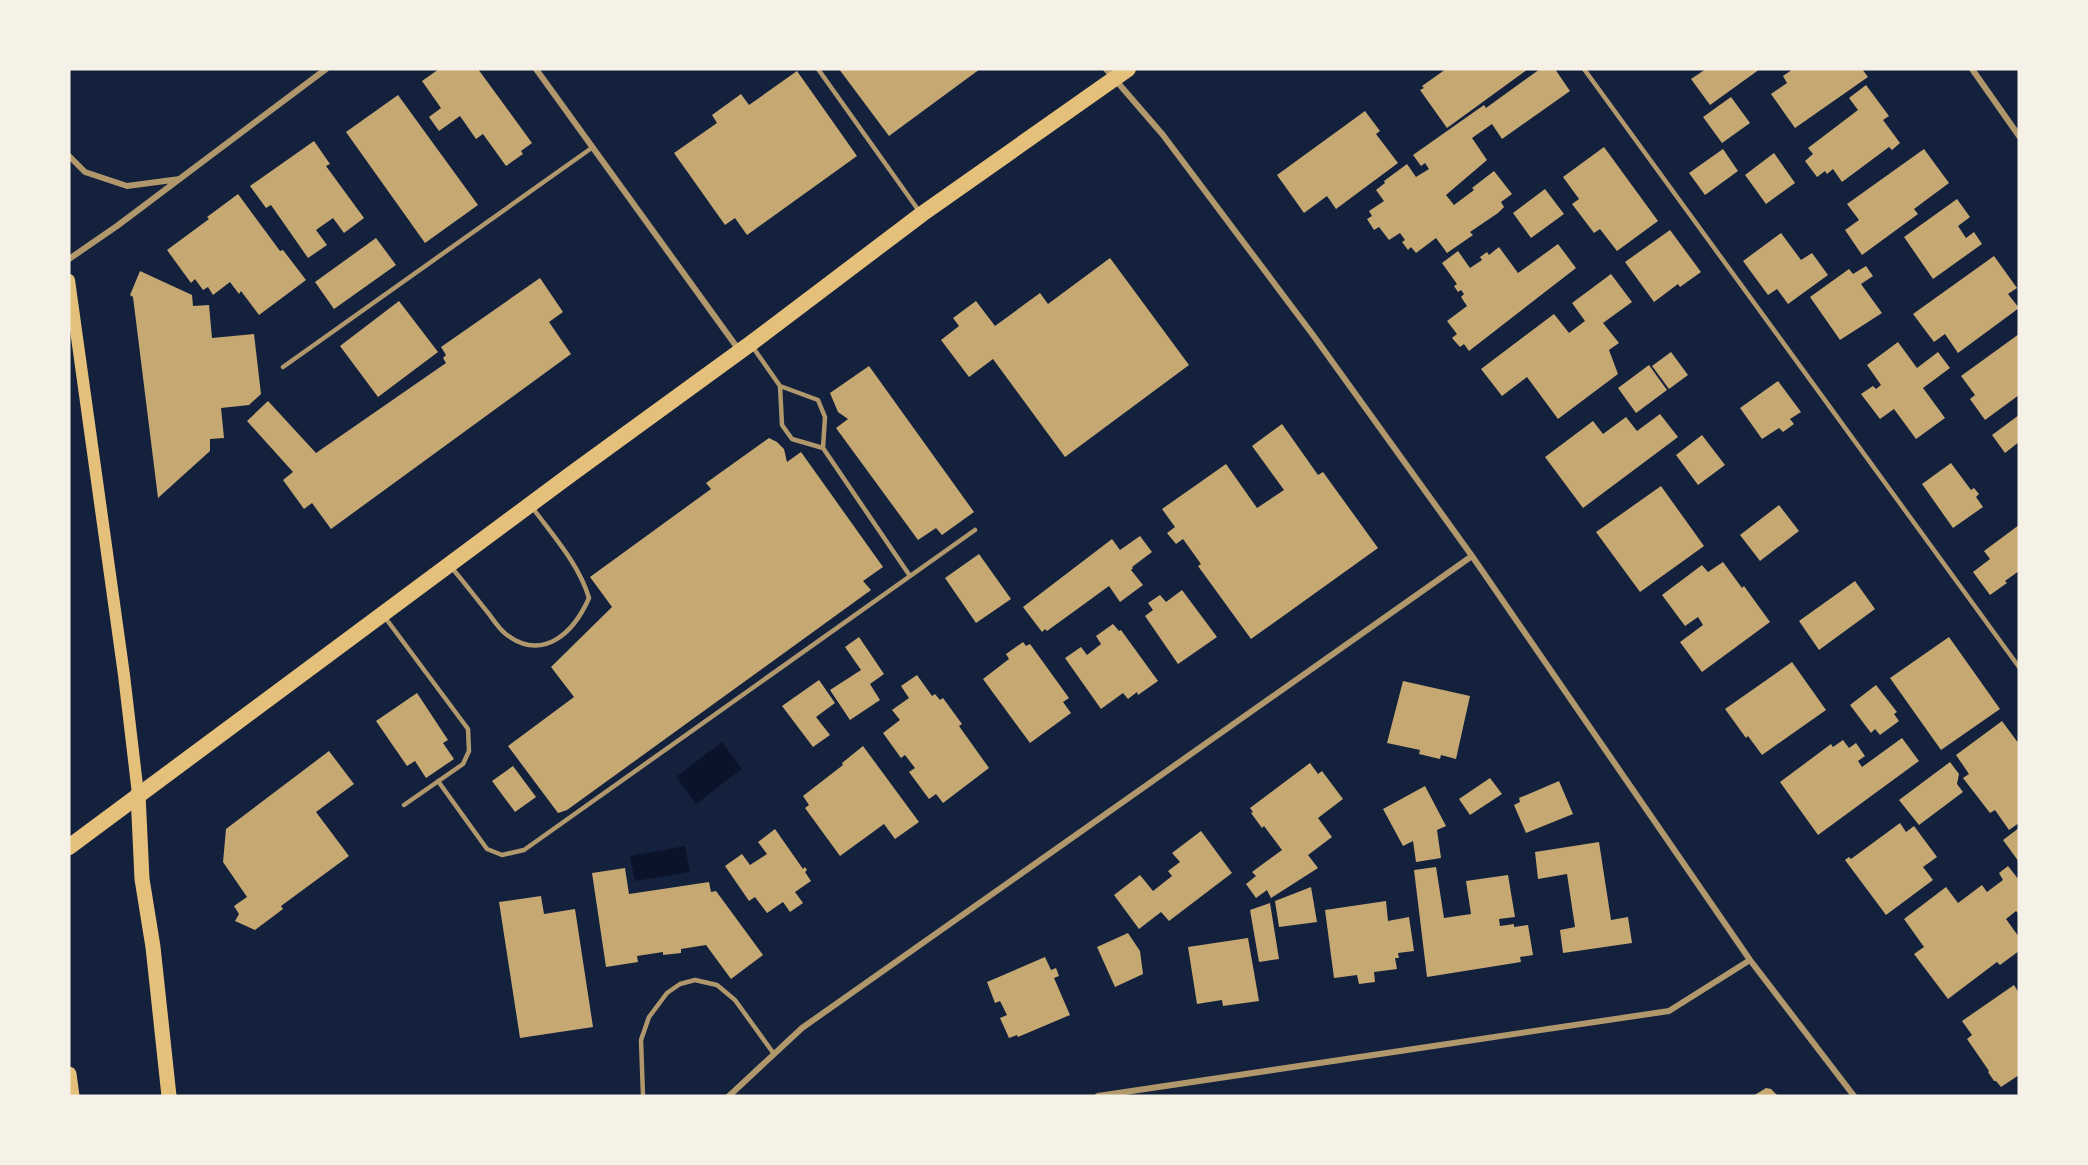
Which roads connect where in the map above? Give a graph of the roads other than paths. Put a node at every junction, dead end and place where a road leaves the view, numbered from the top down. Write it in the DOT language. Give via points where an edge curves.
graph roads {
  1 [pos="326,69"];
  2 [pos="536,69"];
  3 [pos="818,69"];
  4 [pos="1128,69"];
  5 [pos="1584,69"];
  6 [pos="1972,69"];
  7 [pos="1109,74"];
  8 [pos="2019,136"];
  9 [pos="593,147"];
  10 [pos="69,156"];
  11 [pos="180,179"];
  12 [pos="922,214"];
  13 [pos="69,259"];
  14 [pos="69,280"];
  15 [pos="745,347"];
  16 [pos="283,367"];
  17 [pos="780,386"];
  18 [pos="823,448"];
  19 [pos="530,505"];
  20 [pos="975,530"];
  21 [pos="1472,556"];
  22 [pos="449,564"];
  23 [pos="910,576"];
  24 [pos="383,614"];
  25 [pos="2019,667"];
  26 [pos="438,782"];
  27 [pos="138,794"];
  28 [pos="404,805"];
  29 [pos="69,847"];
  30 [pos="1750,960"];
  31 [pos="774,1054"];
  32 [pos="69,1074"];
  33 [pos="72,1096"];
  34 [pos="169,1096"];
  35 [pos="643,1096"];
  36 [pos="729,1096"];
  37 [pos="1098,1096"];
  38 [pos="1854,1096"];
  1 -- 11 [label="street"];
  2 -- 9 [label="street"];
  3 -- 12 [label="lane"];
  4 -- 7 [label="highway"];
  5 -- 25 [label="lane"];
  6 -- 8 [label="street"];
  7 -- 12 [label="highway"];
  7 -- 21 [label="street" via="1220,211"];
  9 -- 15 [label="street"];
  9 -- 16 [label="lane"];
  10 -- 11 [label="street" via="85,172 127,186"];
  11 -- 13 [label="street"];
  12 -- 15 [label="highway"];
  14 -- 27 [label="main road"];
  15 -- 17 [label="lane"];
  15 -- 19 [label="highway"];
  17 -- 18 [label="lane" via="782,425 792,439"];
  17 -- 18 [label="lane" via="818,400 825,417"];
  18 -- 23 [label="lane"];
  19 -- 22 [label="highway"];
  19 -- 22 [label="lane" via="574,564 589,598 574,625 561,636 545,645 523,644 505,634"];
  20 -- 23 [label="lane"];
  21 -- 30 [label="street"];
  21 -- 31 [label="street" via="802,1029"];
  22 -- 24 [label="highway"];
  23 -- 26 [label="lane" via="524,850 502,855 487,849"];
  24 -- 26 [label="lane" via="468,729 469,751 463,764"];
  24 -- 27 [label="highway"];
  26 -- 28 [label="lane"];
  27 -- 29 [label="highway"];
  27 -- 34 [label="main road" via="142,879"];
  30 -- 37 [label="street" via="1669,1011"];
  30 -- 38 [label="street"];
  31 -- 35 [label="lane" via="735,1000 717,985 695,981 680,984 667,993 649,1017 641,1040"];
  31 -- 36 [label="street"];
  32 -- 33 [label="main road"];
}
